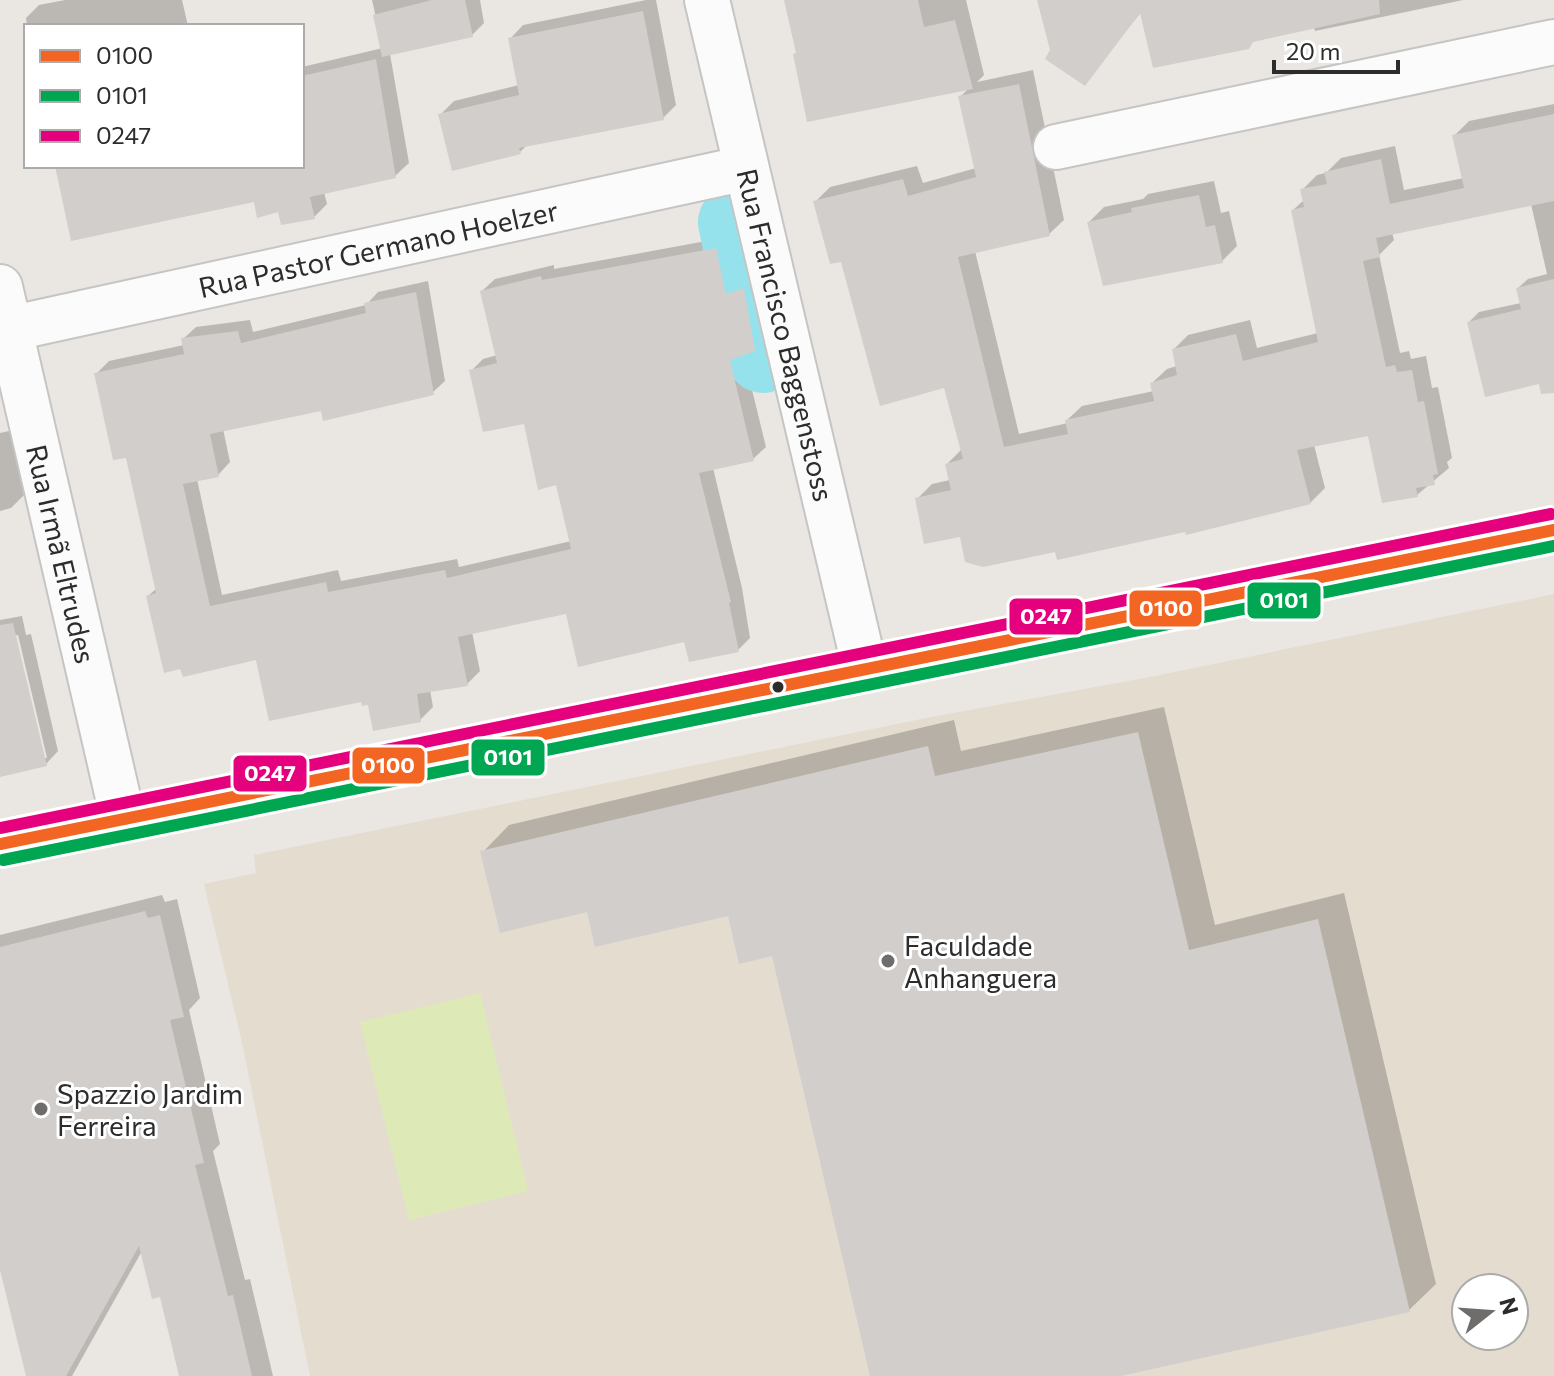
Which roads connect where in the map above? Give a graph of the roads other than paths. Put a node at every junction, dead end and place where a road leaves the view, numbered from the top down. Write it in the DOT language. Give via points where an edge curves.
graph roads {
  1 [pos="707,0"];
  2 [pos="1554,42"];
  3 [pos="1056,147"];
  4 [pos="746,168"];
  5 [pos="0,287"];
  6 [pos="9,329"];
  7 [pos="1554,530"];
  8 [pos="865,669"];
  9 [pos="123,819"];
  10 [pos="0,844"];
  1 -- 4 [label="street, Rua Francisco Baggenstoss"];
  2 -- 3 [label="street"];
  4 -- 6 [label="street, Rua Pastor Germano Hoelzer"];
  4 -- 8 [label="street, Rua Francisco Baggenstoss"];
  5 -- 6 [label="street, Rua Irmã Eltrudes"];
  6 -- 9 [label="street, Rua Irmã Eltrudes"];
  7 -- 8 [label="street"];
  8 -- 9 [label="street"];
  9 -- 10 [label="street"];
}
